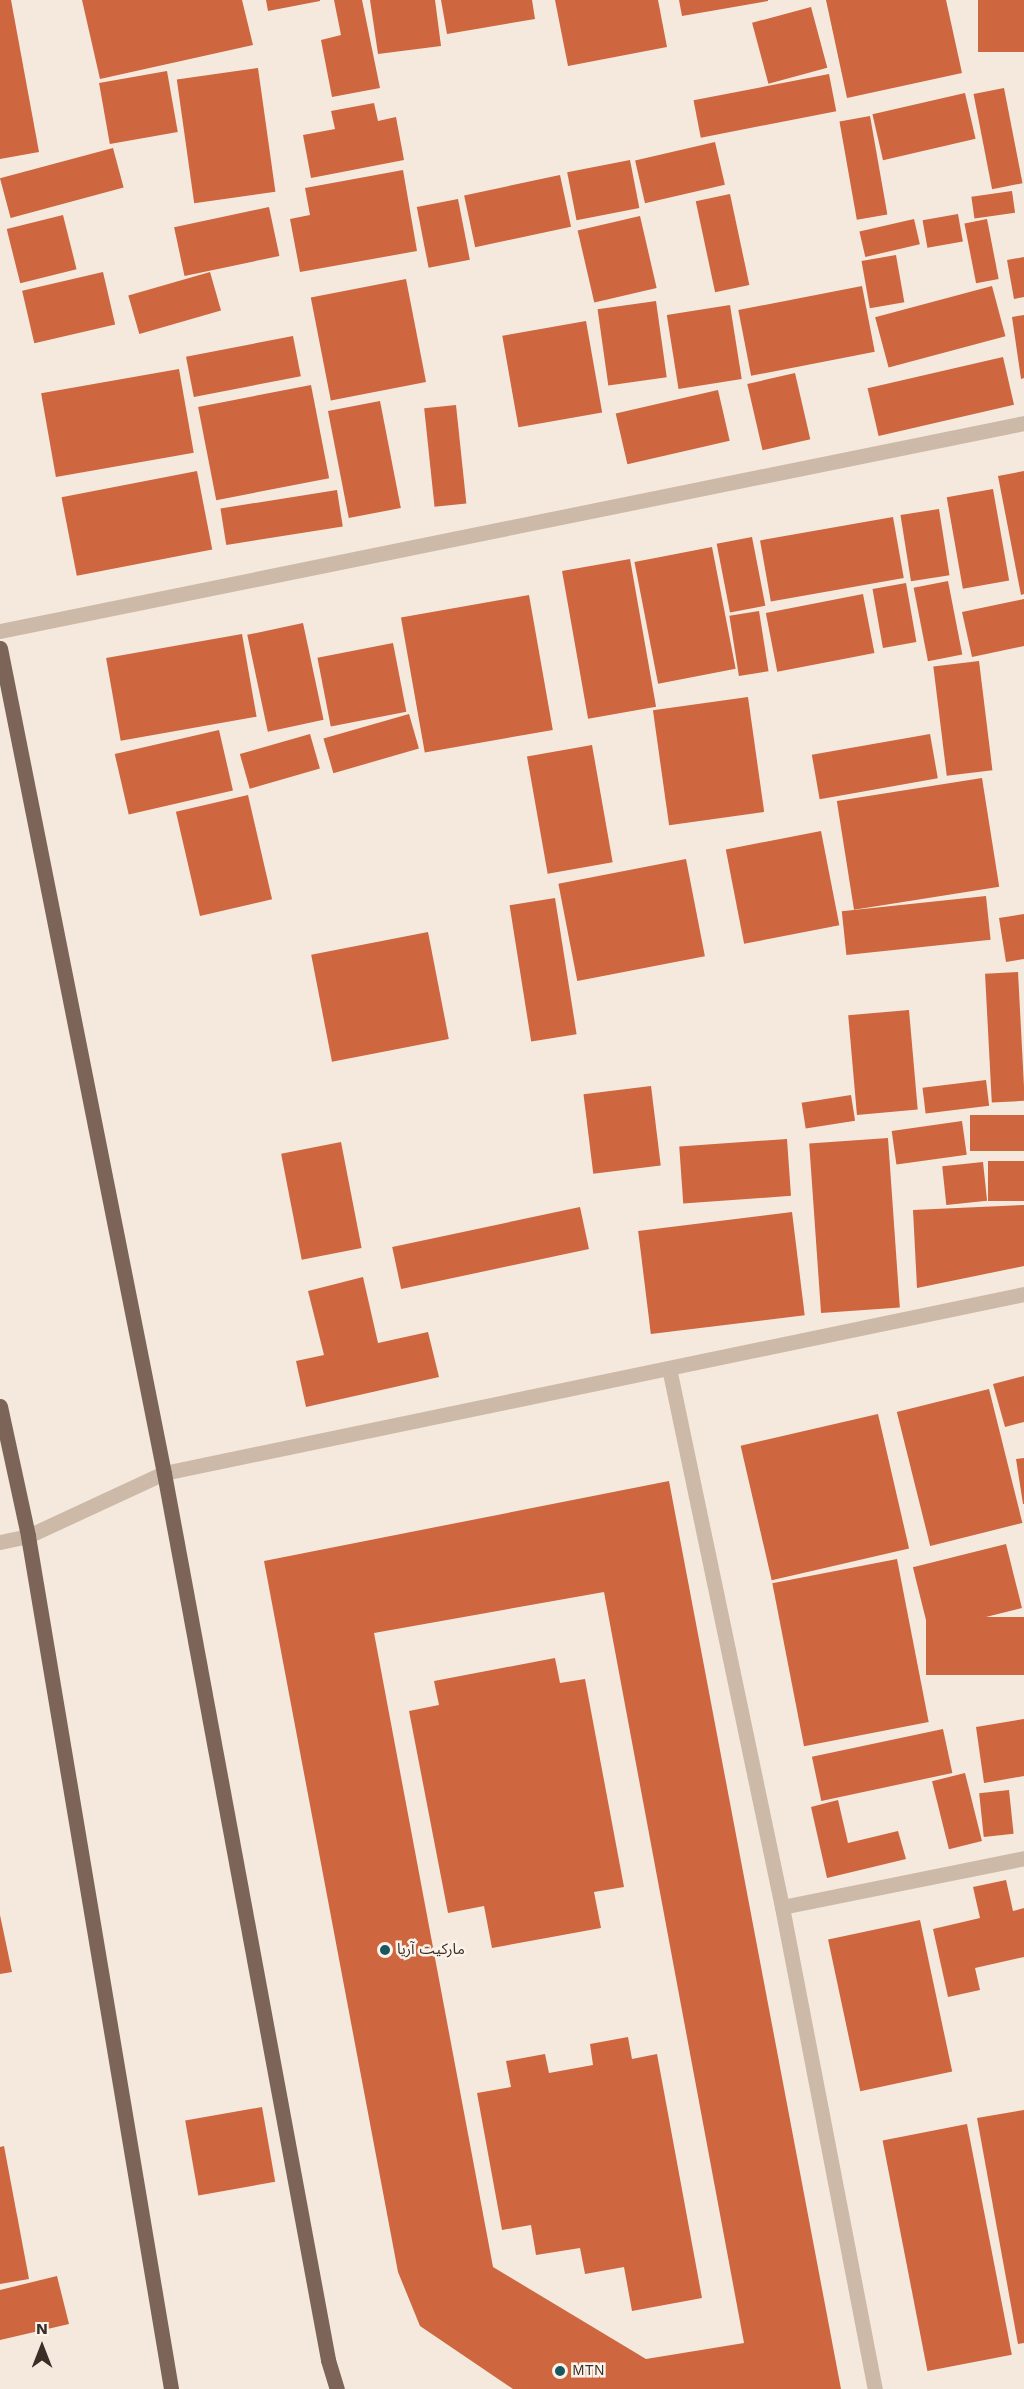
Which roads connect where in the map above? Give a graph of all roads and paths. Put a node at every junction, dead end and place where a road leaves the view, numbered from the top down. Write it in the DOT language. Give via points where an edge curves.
graph roads {
  1 [pos="1024,423"];
  2 [pos="0,631"];
  3 [pos="0,648"];
  4 [pos="1024,1294"];
  5 [pos="669,1368"];
  6 [pos="0,1406"];
  7 [pos="164,1473"];
  8 [pos="28,1536"];
  9 [pos="0,1542"];
  10 [pos="1024,1858"];
  11 [pos="782,1907"];
  12 [pos="171,2389"];
  13 [pos="337,2389"];
  14 [pos="875,2389"];
  1 -- 2 [label="street"];
  3 -- 7 [label="main road"];
  4 -- 5 [label="street"];
  5 -- 7 [label="street"];
  5 -- 11 [label="street"];
  6 -- 8 [label="main road"];
  7 -- 8 [label="street"];
  7 -- 13 [label="main road"];
  8 -- 9 [label="street"];
  8 -- 12 [label="main road"];
  10 -- 11 [label="street"];
  11 -- 14 [label="street"];
}
